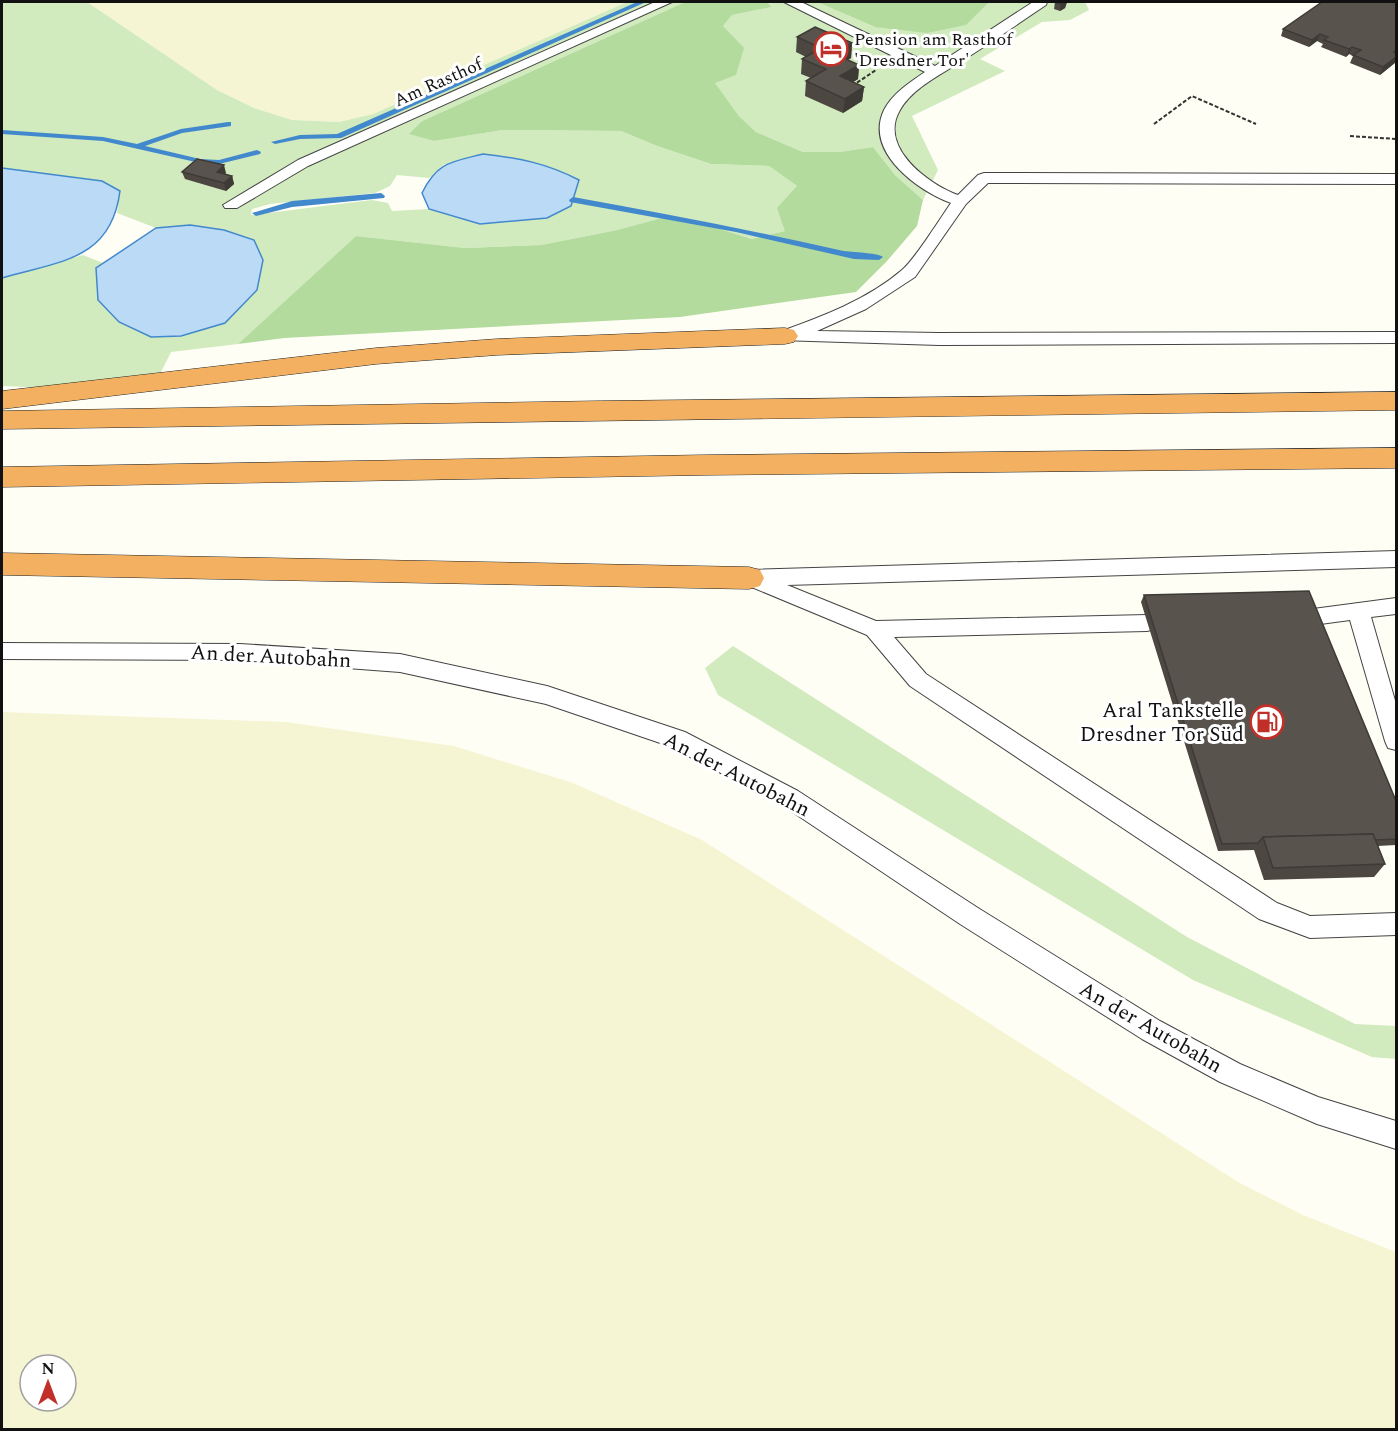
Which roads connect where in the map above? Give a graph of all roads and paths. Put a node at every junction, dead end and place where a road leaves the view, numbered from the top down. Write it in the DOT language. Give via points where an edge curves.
graph roads {
  1 [pos="665,2"];
  2 [pos="790,2"];
  3 [pos="1041,2"];
  4 [pos="880,68"];
  5 [pos="931,75"];
  6 [pos="850,87"];
  7 [pos="1154,124"];
  8 [pos="1256,124"];
  9 [pos="1350,136"];
  10 [pos="1396,139"];
  11 [pos="1396,179"];
  12 [pos="960,201"];
  13 [pos="231,205"];
  14 [pos="785,336"];
  15 [pos="1396,338"];
  16 [pos="2,400"];
  17 [pos="1396,401"];
  18 [pos="2,420"];
  19 [pos="1396,458"];
  20 [pos="2,477"];
  21 [pos="1396,559"];
  22 [pos="2,564"];
  23 [pos="749,578"];
  24 [pos="1396,606"];
  25 [pos="1359,610"];
  26 [pos="1313,617"];
  27 [pos="1147,623"];
  28 [pos="875,629"];
  29 [pos="2,651"];
  30 [pos="1396,741"];
  31 [pos="1396,924"];
  32 [pos="1396,1135"];
  1 -- 13 [label="lane, Am Rasthof" via="303,163"];
  2 -- 5 [label="lane"];
  3 -- 5 [label="lane"];
  4 -- 6 [label="path"];
  5 -- 12 [label="lane" via="899,99 891,111 886,126 889,143 910,173 932,189"];
  7 -- 8 [label="path" via="1192,96"];
  9 -- 10 [label="path"];
  11 -- 12 [label="lane" via="984,178"];
  12 -- 14 [label="lane" via="909,273 860,305"];
  14 -- 15 [label="lane"];
  14 -- 16 [label="highway" via="496,347 376,356"];
  17 -- 18 [label="highway"];
  19 -- 20 [label="highway"];
  21 -- 23 [label="lane"];
  22 -- 23 [label="highway"];
  23 -- 28 [label="lane"];
  24 -- 25 [label="lane"];
  25 -- 26 [label="lane"];
  25 -- 30 [label="lane"];
  27 -- 28 [label="lane"];
  28 -- 31 [label="lane" via="918,680 1268,911 1310,927"];
  29 -- 32 [label="lane, An der Autobahn" via="240,652 400,663 547,695 677,739 790,798 1151,1030 1230,1073 1317,1110"];
}
